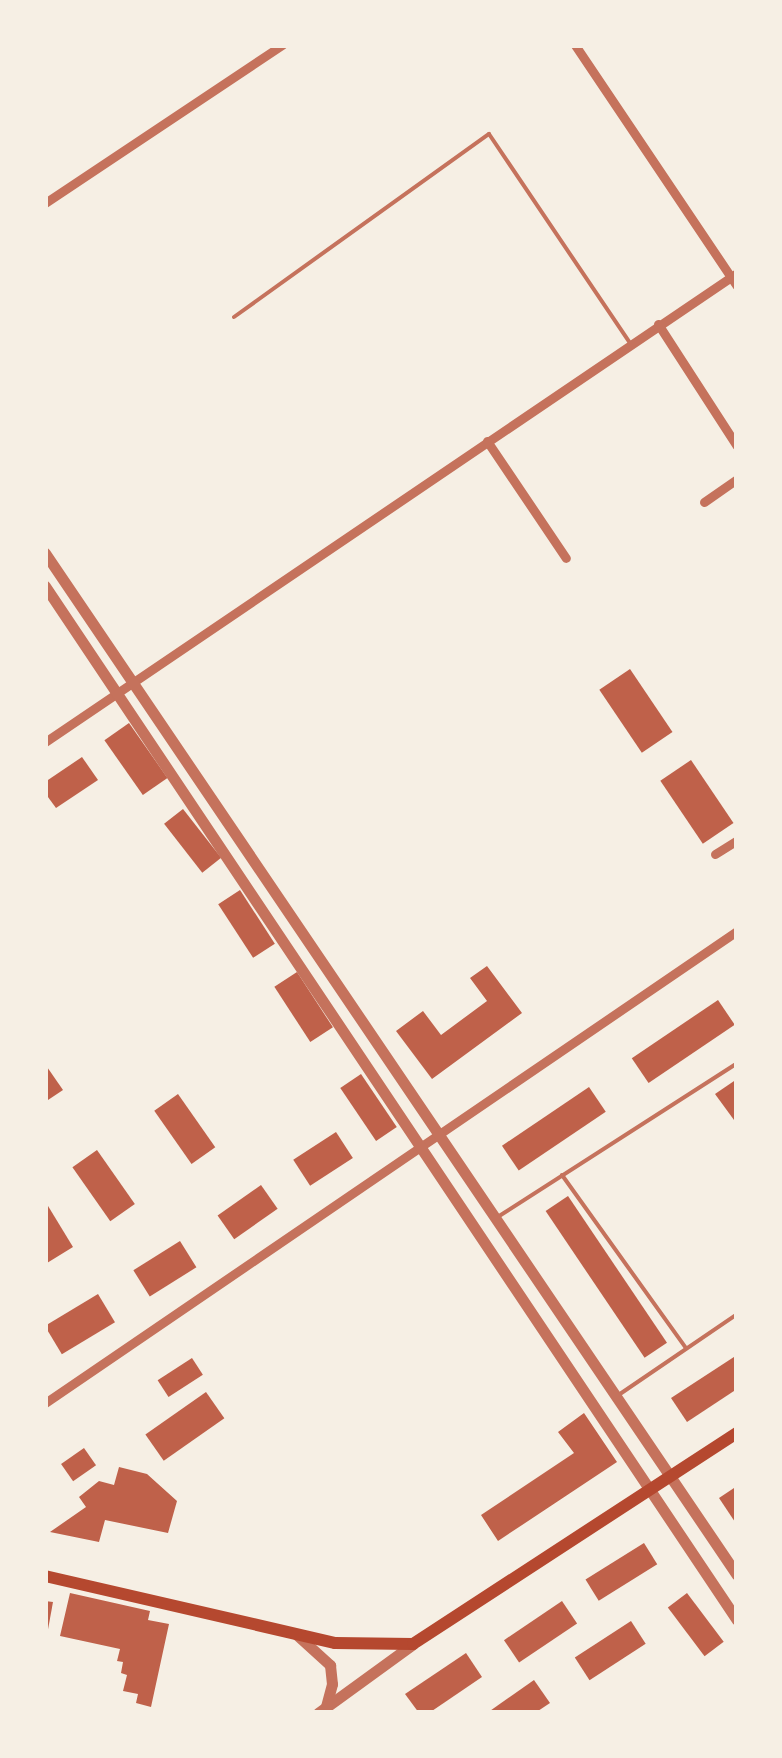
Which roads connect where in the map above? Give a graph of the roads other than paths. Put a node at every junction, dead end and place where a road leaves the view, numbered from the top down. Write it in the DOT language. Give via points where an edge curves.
graph roads {
  1 [pos="282,45"];
  2 [pos="575,45"];
  3 [pos="45,203"];
  4 [pos="735,279"];
  5 [pos="234,316"];
  6 [pos="658,324"];
  7 [pos="630,343"];
  8 [pos="487,440"];
  9 [pos="737,446"];
  10 [pos="737,479"];
  11 [pos="704,502"];
  12 [pos="45,552"];
  13 [pos="566,558"];
  14 [pos="45,586"];
  15 [pos="133,683"];
  16 [pos="117,692"];
  17 [pos="45,742"];
  18 [pos="737,840"];
  19 [pos="715,854"];
  20 [pos="737,930"];
  21 [pos="737,1063"];
  22 [pos="436,1134"];
  23 [pos="419,1147"];
  24 [pos="562,1175"];
  25 [pos="496,1218"];
  26 [pos="737,1314"];
  27 [pos="686,1348"];
  28 [pos="615,1397"];
  29 [pos="45,1403"];
  30 [pos="737,1433"];
  31 [pos="669,1477"];
  32 [pos="651,1490"];
  33 [pos="737,1575"];
  34 [pos="45,1576"];
  35 [pos="737,1620"];
  36 [pos="297,1635"];
  37 [pos="413,1644"];
  38 [pos="322,1710"];
  1 -- 3 [label="street"];
  2 -- 4 [label="street"];
  4 -- 6 [label="street"];
  5 -- 7 [label="lane" via="489,134"];
  6 -- 7 [label="street"];
  6 -- 9 [label="street"];
  7 -- 8 [label="street"];
  8 -- 13 [label="street"];
  8 -- 15 [label="street"];
  10 -- 11 [label="street"];
  12 -- 15 [label="street"];
  14 -- 16 [label="street"];
  15 -- 16 [label="street"];
  15 -- 22 [label="street"];
  16 -- 17 [label="street"];
  16 -- 23 [label="street"];
  18 -- 19 [label="street"];
  20 -- 22 [label="street"];
  21 -- 24 [label="lane"];
  22 -- 23 [label="street"];
  22 -- 25 [label="street"];
  23 -- 29 [label="street"];
  23 -- 32 [label="street"];
  24 -- 25 [label="lane"];
  24 -- 27 [label="lane"];
  25 -- 28 [label="street"];
  26 -- 27 [label="lane"];
  27 -- 28 [label="lane"];
  28 -- 31 [label="street"];
  30 -- 31 [label="main road"];
  31 -- 32 [label="main road"];
  31 -- 33 [label="street"];
  32 -- 35 [label="street"];
  32 -- 37 [label="main road"];
  34 -- 36 [label="main road"];
  36 -- 37 [label="main road" via="334,1643"];
  36 -- 38 [label="street" via="330,1665 332,1684"];
  37 -- 38 [label="street"];
}
